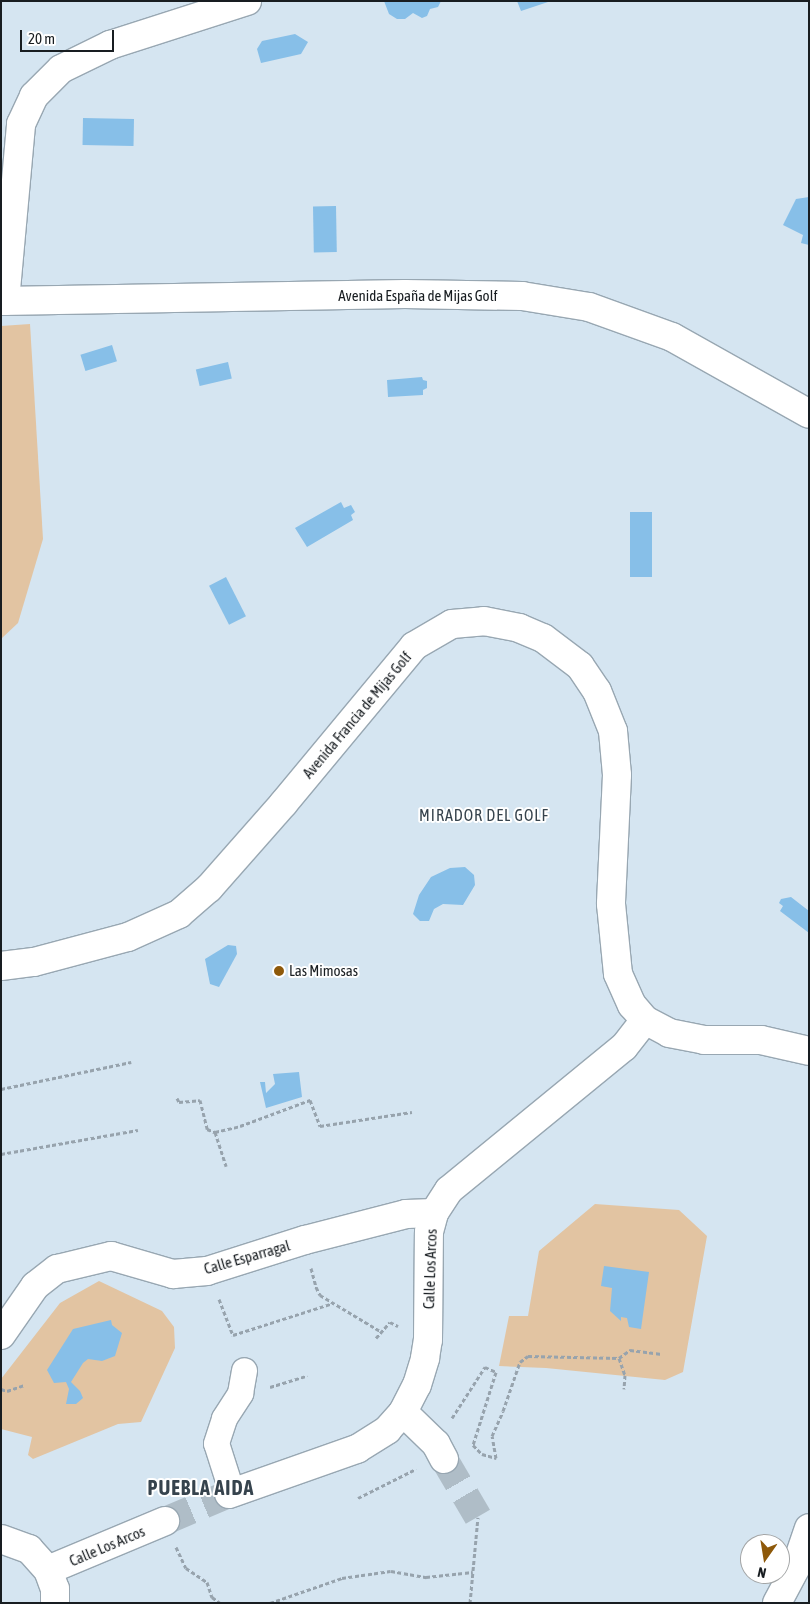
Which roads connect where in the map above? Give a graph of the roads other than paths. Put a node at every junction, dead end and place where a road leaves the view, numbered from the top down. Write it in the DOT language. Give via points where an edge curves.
graph roads {
  1 [pos="247,1"];
  2 [pos="3,301"];
  3 [pos="809,414"];
  4 [pos="1,966"];
  5 [pos="645,1020"];
  6 [pos="809,1051"];
  7 [pos="434,1213"];
  8 [pos="1,1335"];
  9 [pos="242,1382"];
  10 [pos="402,1412"];
  11 [pos="440,1452"];
  12 [pos="230,1494"];
  13 [pos="809,1528"];
  14 [pos="170,1532"];
  15 [pos="1,1539"];
  16 [pos="48,1570"];
  17 [pos="55,1603"];
  18 [pos="777,1603"];
  1 -- 2 [label="street" via="110,45 61,69 34,96 21,124"];
  2 -- 3 [label="street, Avenida España de Mijas Golf" via="405,294 522,296 589,307 672,337"];
  4 -- 5 [label="street, Avenida Francia de Mijas Golf" via="34,962 128,936 179,914 209,888 414,646 452,624 484,621 519,628 543,638 580,666 598,690 613,731 617,775 611,904 618,974 632,1005"];
  5 -- 6 [label="street, Avenida Francia de Mijas Golf" via="669,1032 704,1040 761,1040"];
  5 -- 7 [label="street, Calle Los Arcos" via="624,1047 449,1190"];
  7 -- 8 [label="street, Calle Esparragal" via="406,1214 305,1240 207,1271 174,1274 111,1256 57,1269 35,1286"];
  7 -- 10 [label="street, Calle Los Arcos" via="429,1232 428,1340 417,1385"];
  9 -- 12 [label="street" via="216,1443"];
  10 -- 11 [label="street"];
  10 -- 12 [label="street, Calle Los Arcos" via="387,1430 357,1449"];
  13 -- 18 [label="street" via="795,1569"];
  14 -- 16 [label="street, Calle Los Arcos"];
  15 -- 16 [label="street" via="29,1549"];
  16 -- 17 [label="street" via="56,1589"];
}
